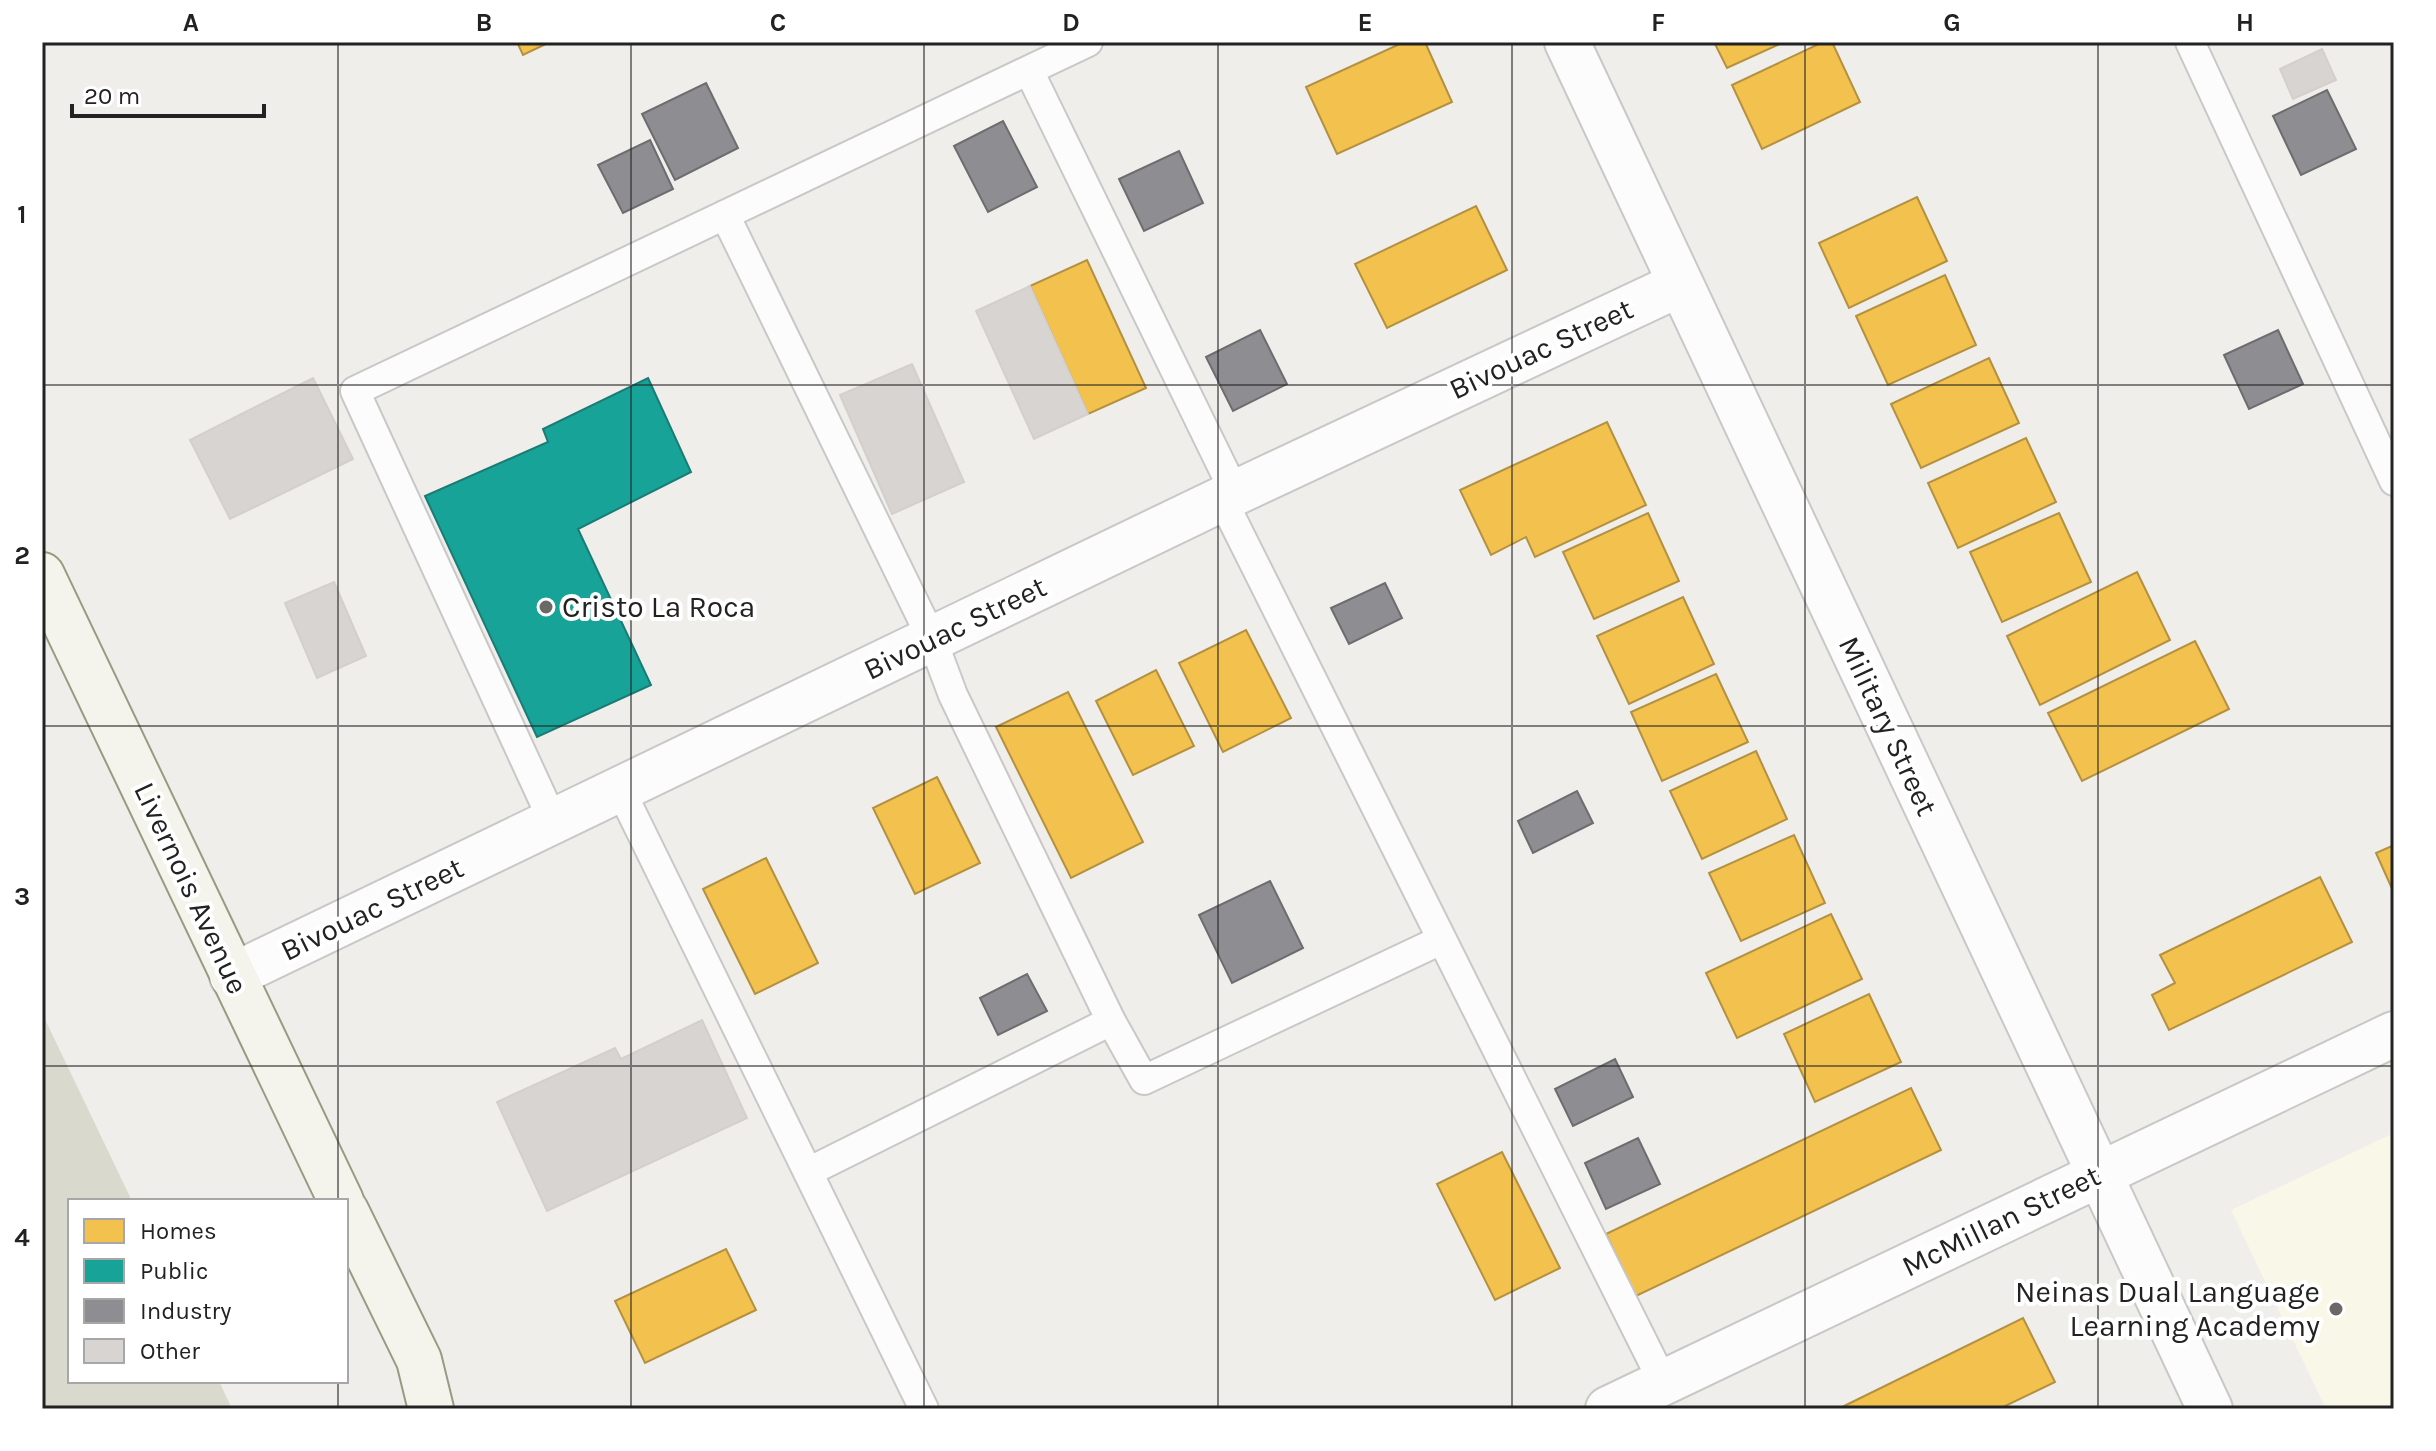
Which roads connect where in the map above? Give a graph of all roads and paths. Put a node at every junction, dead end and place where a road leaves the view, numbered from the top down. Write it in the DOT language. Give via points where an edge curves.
graph roads {
  1 [pos="1088,42"];
  2 [pos="1567,42"];
  3 [pos="2190,42"];
  4 [pos="1029,71"];
  5 [pos="725,215"];
  6 [pos="1680,284"];
  7 [pos="2394,481"];
  8 [pos="1228,496"];
  9 [pos="42,575"];
  10 [pos="932,639"];
  11 [pos="620,789"];
  12 [pos="553,821"];
  13 [pos="1441,940"];
  14 [pos="232,976"];
  15 [pos="1111,1021"];
  16 [pos="2394,1034"];
  17 [pos="808,1172"];
  18 [pos="2099,1175"];
  19 [pos="340,1199"];
  20 [pos="348,1215"];
  21 [pos="419,1360"];
  22 [pos="1658,1393"];
  23 [pos="431,1409"];
  24 [pos="448,1409"];
  25 [pos="924,1409"];
  26 [pos="1608,1409"];
  27 [pos="2210,1409"];
  1 -- 4 [label="lane"];
  2 -- 6 [label="street, Military Street"];
  3 -- 7 [label="lane"];
  4 -- 5 [label="lane"];
  4 -- 8 [label="lane"];
  5 -- 10 [label="lane"];
  5 -- 12 [label="lane" via="355,391"];
  6 -- 8 [label="street, Bivouac Street"];
  6 -- 18 [label="street, Military Street"];
  8 -- 10 [label="street, Bivouac Street"];
  8 -- 13 [label="lane"];
  9 -- 14 [label="main road, Livernois Avenue"];
  10 -- 11 [label="street, Bivouac Street"];
  10 -- 15 [label="lane" via="953,695"];
  11 -- 12 [label="street, Bivouac Street"];
  11 -- 17 [label="lane"];
  12 -- 14 [label="street, Bivouac Street"];
  13 -- 15 [label="lane" via="1144,1080"];
  13 -- 22 [label="lane"];
  14 -- 19 [label="main road, Livernois Avenue"];
  15 -- 17 [label="lane"];
  16 -- 18 [label="street, McMillan Street"];
  17 -- 25 [label="lane"];
  18 -- 22 [label="street, McMillan Street"];
  18 -- 27 [label="street, Military Street"];
  20 -- 21 [label="main road"];
  21 -- 23 [label="main road"];
  21 -- 24 [label="main road"];
  22 -- 26 [label="street, McMillan Street"];
}
